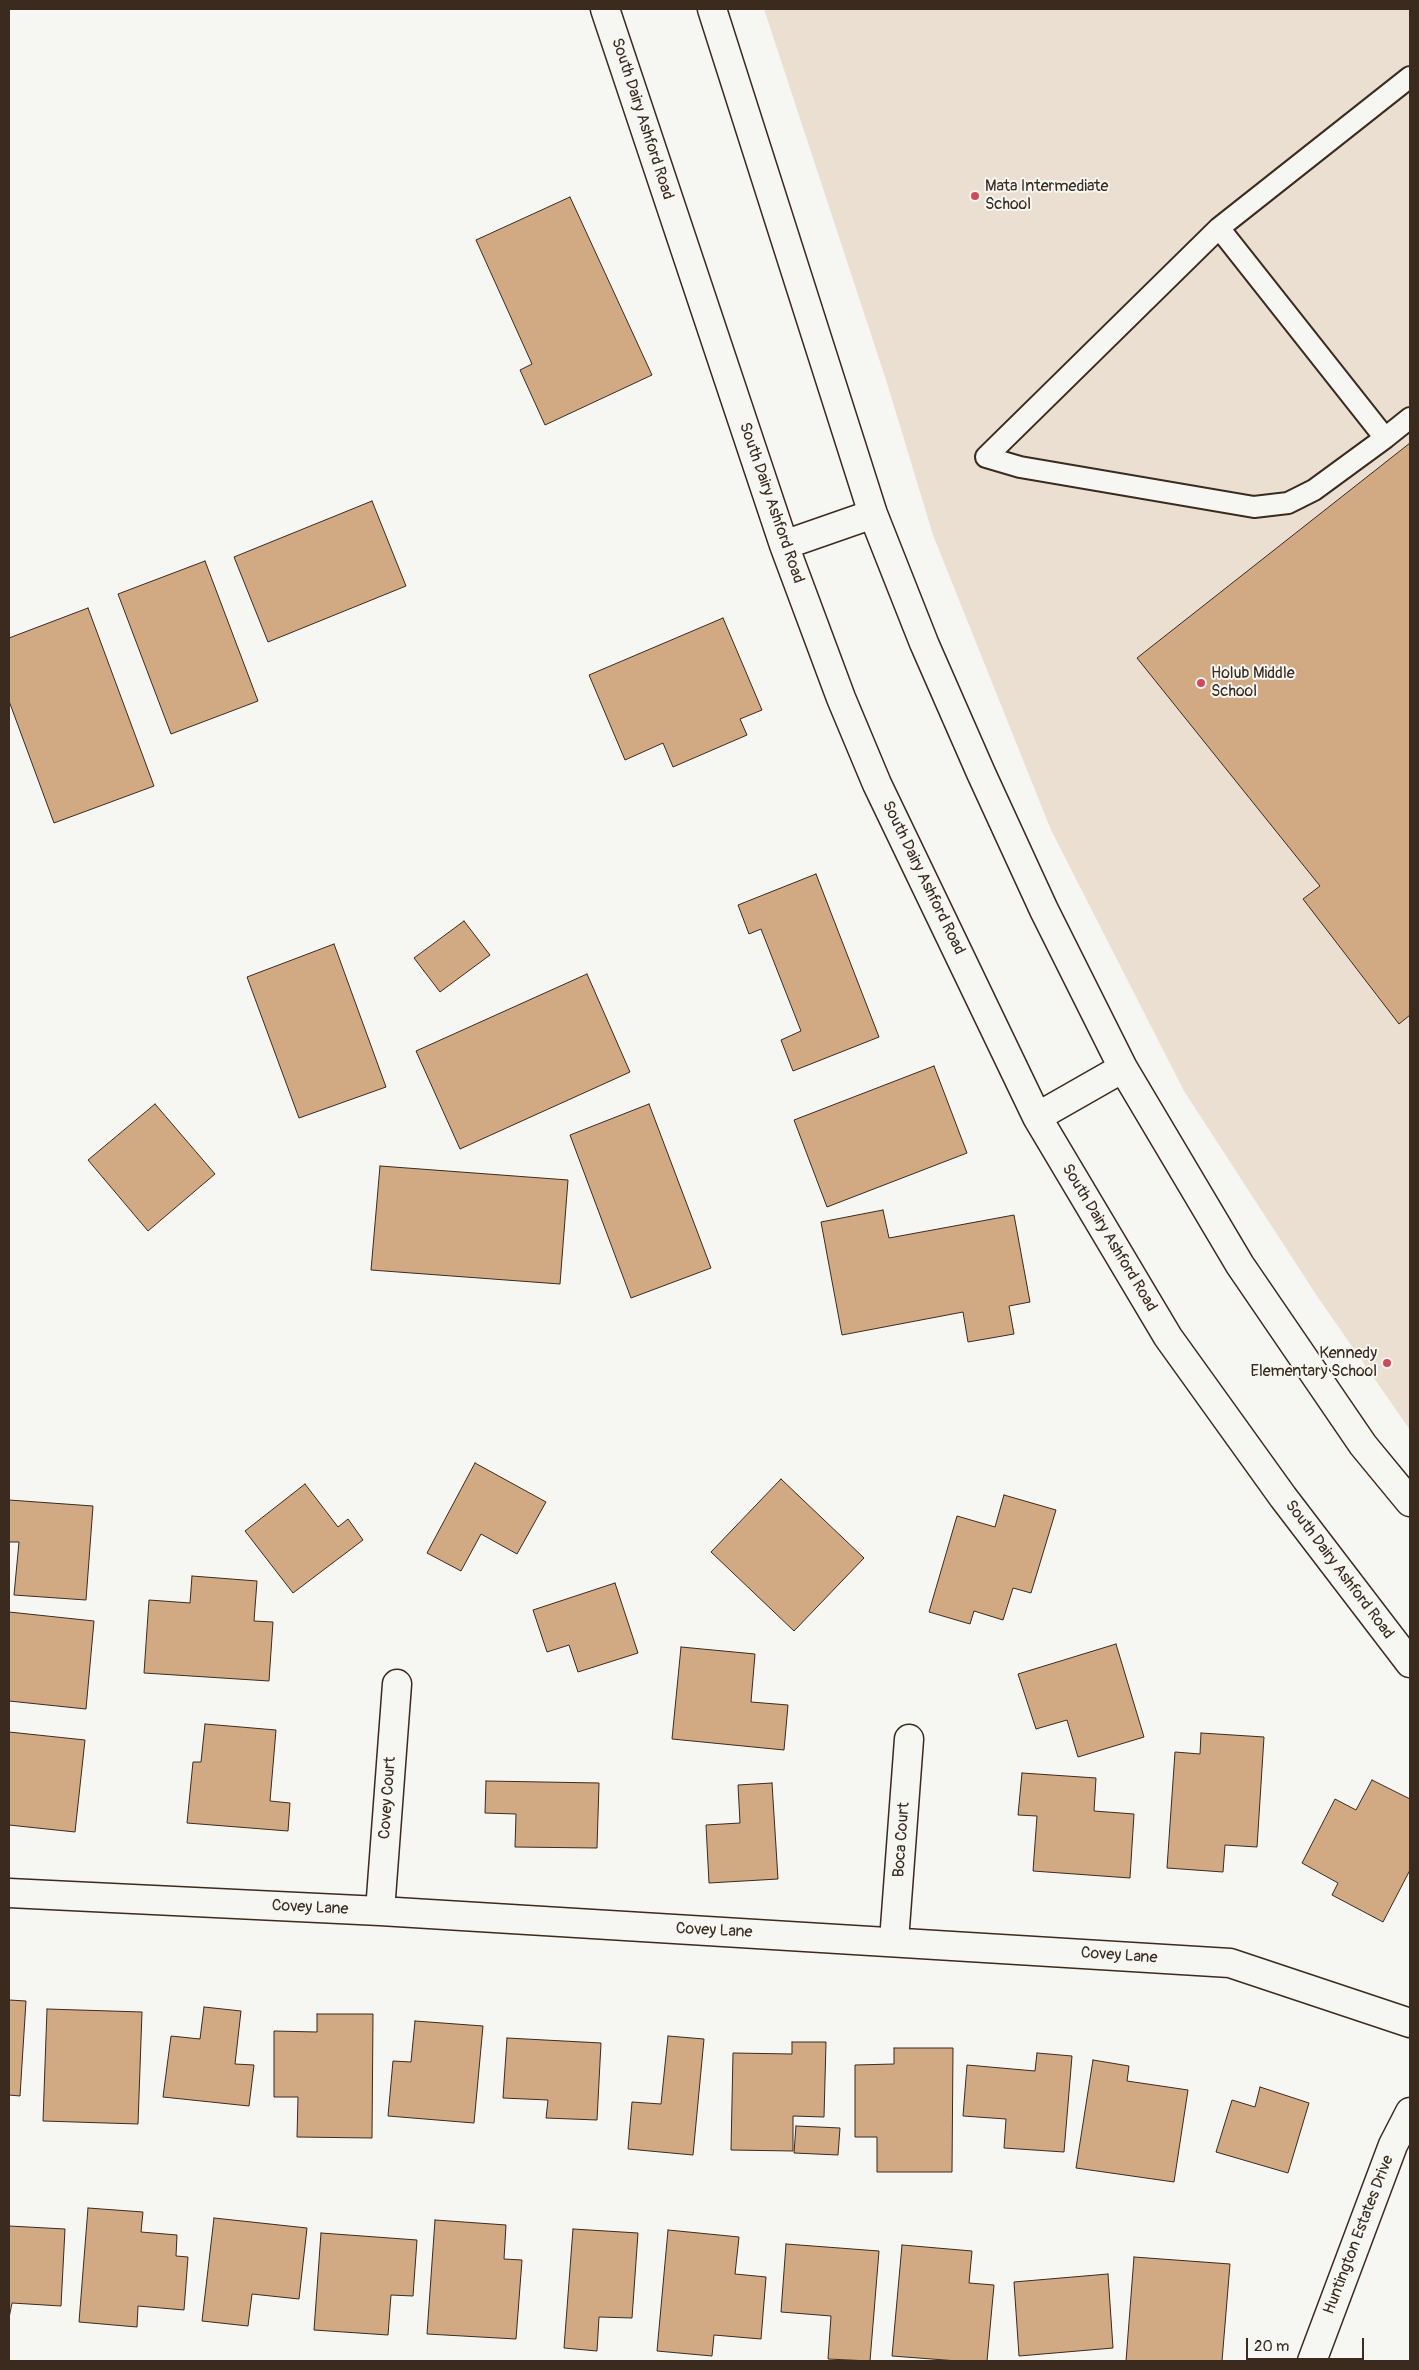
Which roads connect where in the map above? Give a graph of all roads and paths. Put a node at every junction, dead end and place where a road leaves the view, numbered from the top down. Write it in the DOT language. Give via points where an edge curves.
graph roads {
  1 [pos="605,9"];
  2 [pos="712,9"];
  3 [pos="1410,77"];
  4 [pos="1219,228"];
  5 [pos="1410,418"];
  6 [pos="1385,438"];
  7 [pos="872,514"];
  8 [pos="784,545"];
  9 [pos="1123,1068"];
  10 [pos="1037,1117"];
  11 [pos="1410,1502"];
  12 [pos="1410,1663"];
  13 [pos="397,1684"];
  14 [pos="909,1738"];
  15 [pos="9,1893"];
  16 [pos="380,1911"];
  17 [pos="894,1941"];
  18 [pos="1410,2023"];
  19 [pos="1410,2112"];
  20 [pos="1312,2361"];
  1 -- 8 [label="main road, South Dairy Ashford Road"];
  2 -- 7 [label="main road"];
  3 -- 4 [label="lane"];
  4 -- 6 [label="lane"];
  4 -- 6 [label="lane" via="986,457 1020,467 1254,507 1288,503 1314,490"];
  5 -- 6 [label="lane"];
  7 -- 8 [label="main road"];
  7 -- 9 [label="main road" via="980,774"];
  8 -- 10 [label="main road, South Dairy Ashford Road" via="877,784"];
  9 -- 10 [label="main road"];
  9 -- 11 [label="main road" via="1240,1265 1362,1446"];
  10 -- 12 [label="main road, South Dairy Ashford Road" via="1168,1337 1283,1497"];
  13 -- 16 [label="main road, Covey Court"];
  14 -- 17 [label="main road, Boca Court"];
  15 -- 16 [label="main road, Covey Lane"];
  16 -- 17 [label="main road, Covey Lane"];
  17 -- 18 [label="main road, Covey Lane" via="1230,1963"];
  19 -- 20 [label="main road, Huntington Estates Drive" via="1393,2145"];
}
